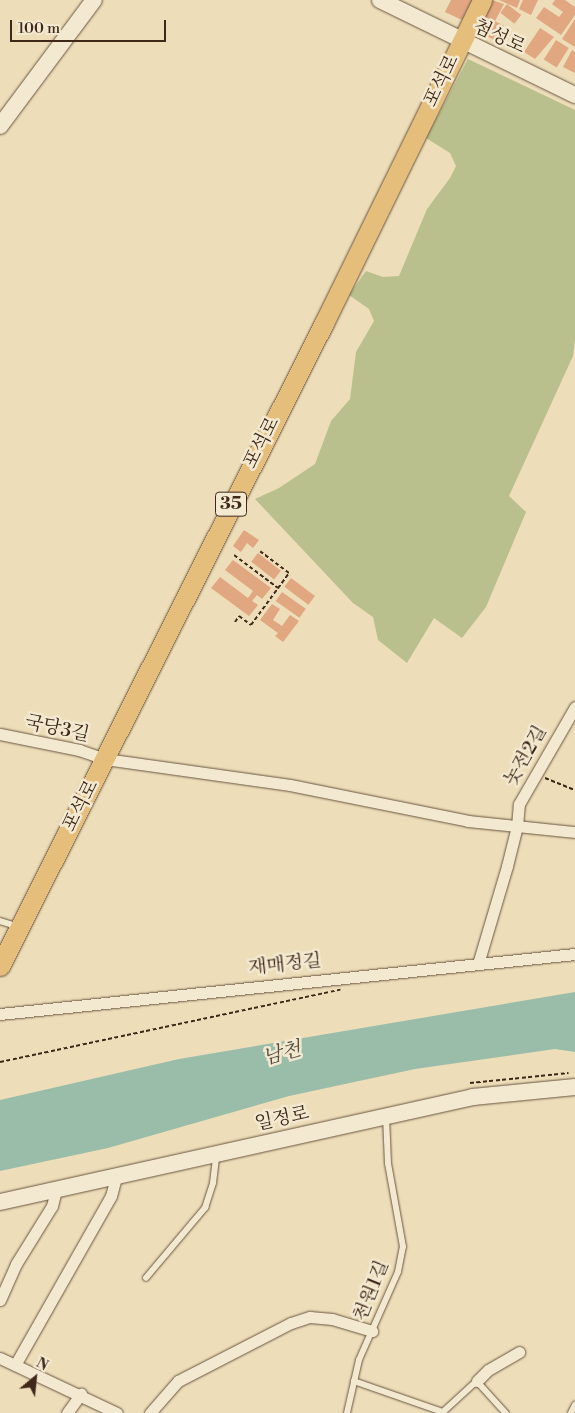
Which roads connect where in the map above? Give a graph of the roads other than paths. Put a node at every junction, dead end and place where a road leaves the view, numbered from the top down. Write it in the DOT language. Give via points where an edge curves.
graph roads {
  1 [pos="81,0"];
  2 [pos="94,0"];
  3 [pos="482,0"];
  4 [pos="385,1"];
  5 [pos="461,41"];
  6 [pos="575,95"];
  7 [pos="0,108"];
  8 [pos="0,126"];
  9 [pos="575,707"];
  10 [pos="0,734"];
  11 [pos="105,758"];
  12 [pos="518,826"];
  13 [pos="575,832"];
  14 [pos="0,921"];
  15 [pos="19,928"];
  16 [pos="575,954"];
  17 [pos="478,964"];
  18 [pos="0,966"];
  19 [pos="0,1014"];
  20 [pos="575,1087"];
  21 [pos="386,1117"];
  22 [pos="216,1155"];
  23 [pos="116,1177"];
  24 [pos="56,1190"];
  25 [pos="0,1202"];
  26 [pos="146,1278"];
  27 [pos="0,1300"];
  28 [pos="372,1331"];
  29 [pos="519,1352"];
  30 [pos="0,1358"];
  31 [pos="15,1365"];
  32 [pos="354,1381"];
  33 [pos="477,1381"];
  34 [pos="81,1394"];
  35 [pos="575,1405"];
  36 [pos="67,1413"];
  37 [pos="117,1413"];
  38 [pos="150,1413"];
  39 [pos="346,1413"];
  40 [pos="506,1413"];
  41 [pos="571,1413"];
  1 -- 7 [label="street"];
  2 -- 8 [label="street"];
  3 -- 5 [label="main road, 포석로 / 35"];
  4 -- 5 [label="street, 첨성로"];
  5 -- 6 [label="street, 첨성로"];
  5 -- 11 [label="main road, 포석로 / 35"];
  9 -- 12 [label="street, 놋전2길" via="519,804"];
  10 -- 11 [label="street, 국당3길"];
  11 -- 12 [label="street, 국당3길" via="290,786 468,821"];
  11 -- 15 [label="main road, 포석로 / 35"];
  12 -- 13 [label="street, 국당3길"];
  12 -- 17 [label="street, 놋전2길"];
  14 -- 15 [label="lane"];
  15 -- 18 [label="main road, 포석로 / 35"];
  16 -- 17 [label="street, 재매정길"];
  17 -- 19 [label="street, 재매정길"];
  20 -- 21 [label="street, 일정로" via="473,1096"];
  21 -- 22 [label="street, 일정로"];
  21 -- 28 [label="lane, 천원1길" via="388,1164 403,1247 398,1272"];
  22 -- 23 [label="street, 일정로"];
  22 -- 26 [label="lane" via="213,1183 205,1208"];
  23 -- 24 [label="street, 일정로"];
  23 -- 31 [label="street" via="111,1196"];
  24 -- 25 [label="street, 일정로"];
  24 -- 27 [label="street" via="52,1206 16,1264"];
  28 -- 32 [label="lane, 천원1길"];
  28 -- 38 [label="street" via="332,1319 310,1317 291,1323 178,1381"];
  29 -- 33 [label="street" via="488,1370"];
  30 -- 31 [label="street"];
  31 -- 34 [label="street"];
  32 -- 33 [label="lane" via="442,1412"];
  32 -- 39 [label="lane, 천원1길"];
  33 -- 40 [label="lane"];
  34 -- 36 [label="street"];
  34 -- 37 [label="street"];
  35 -- 41 [label="lane"];
}
